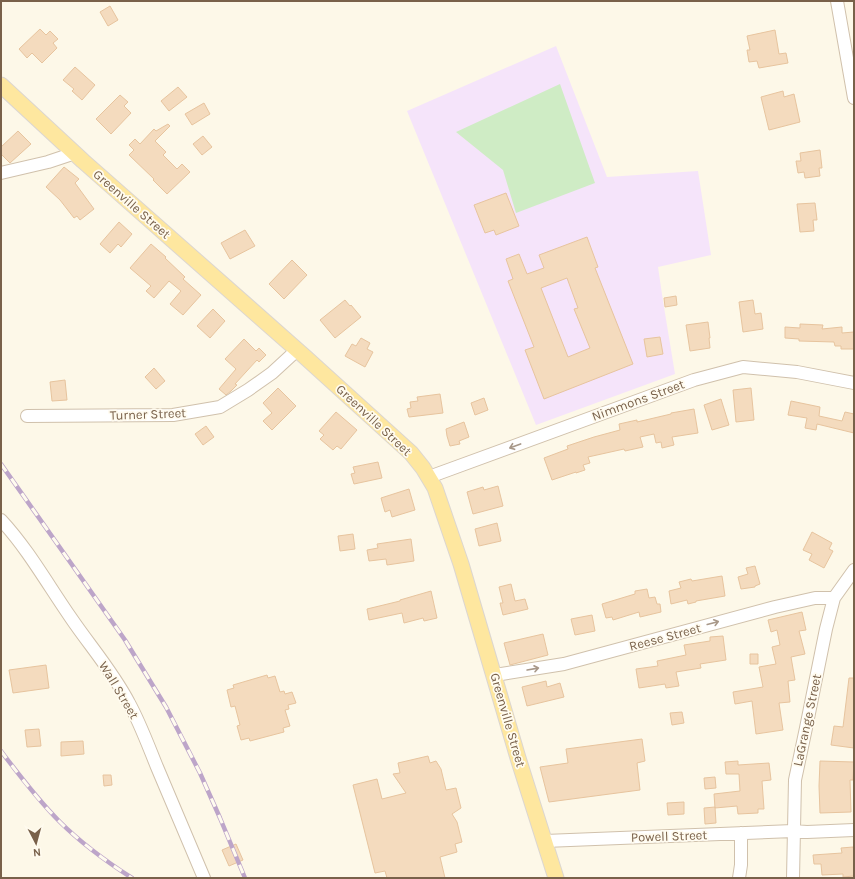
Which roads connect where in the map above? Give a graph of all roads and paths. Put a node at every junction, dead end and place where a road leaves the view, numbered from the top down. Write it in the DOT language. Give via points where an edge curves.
graph roads {
  1 [pos="836,1"];
  2 [pos="1,85"];
  3 [pos="854,98"];
  4 [pos="75,153"];
  5 [pos="1,173"];
  6 [pos="297,350"];
  7 [pos="854,383"];
  8 [pos="27,416"];
  9 [pos="429,477"];
  10 [pos="1,520"];
  11 [pos="854,570"];
  12 [pos="834,598"];
  13 [pos="495,675"];
  14 [pos="854,830"];
  15 [pos="793,831"];
  16 [pos="741,833"];
  17 [pos="545,841"];
  18 [pos="204,878"];
  19 [pos="556,878"];
  20 [pos="739,878"];
  21 [pos="792,878"];
  1 -- 3 [label="street"];
  2 -- 4 [label="main road, Greenville Street"];
  4 -- 5 [label="street"];
  4 -- 6 [label="main road, Greenville Street"];
  6 -- 8 [label="street, Turner Street" via="272,373 220,407 173,415"];
  6 -- 9 [label="main road, Greenville Street" via="411,454"];
  7 -- 9 [label="street, Nimmons Street, one-way" via="797,372 743,367 694,380"];
  9 -- 13 [label="main road, Greenville Street" via="461,564"];
  10 -- 18 [label="street, Wall Street" via="24,548 129,702"];
  11 -- 12 [label="street, LaGrange Street"];
  13 -- 12 [label="street, Reese Street, one-way" via="564,664 775,607 815,598"];
  12 -- 15 [label="street, LaGrange Street" via="795,780"];
  13 -- 17 [label="main road, Greenville Street"];
  14 -- 15 [label="street, Powell Street"];
  15 -- 16 [label="street, Powell Street"];
  15 -- 21 [label="street, LaGrange Street"];
  16 -- 17 [label="street, Powell Street"];
  16 -- 20 [label="street"];
  17 -- 19 [label="main road, Greenville Street"];
}
